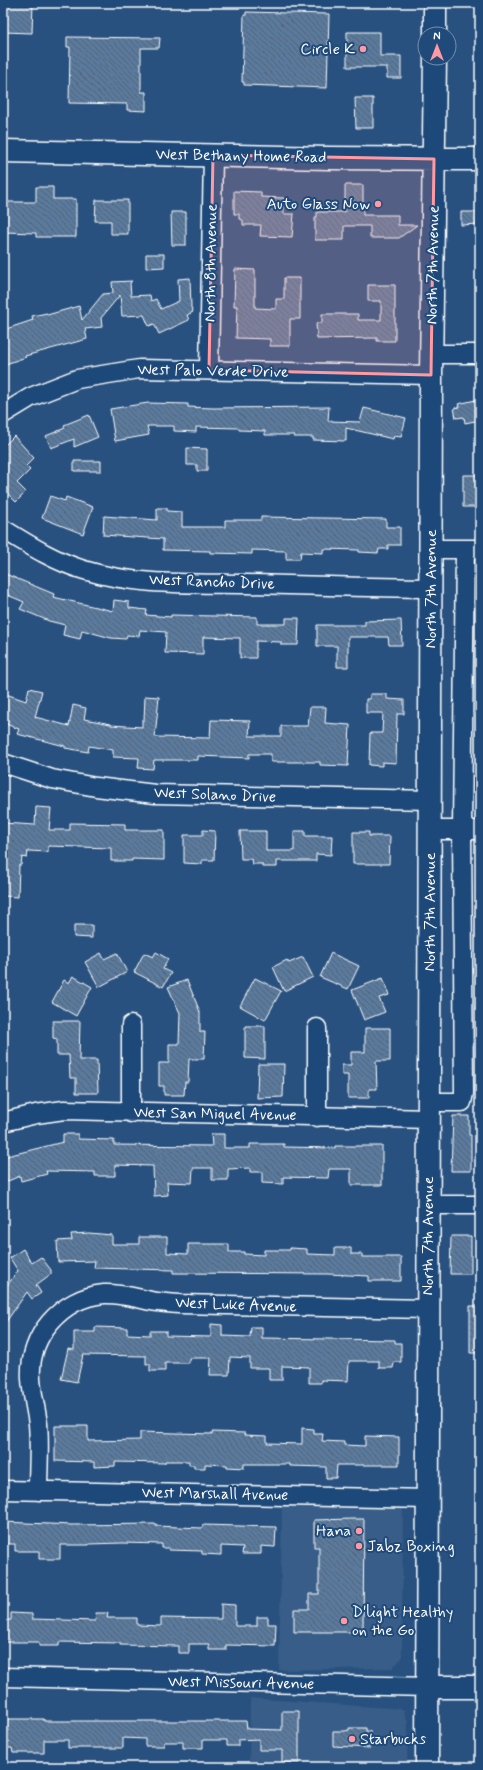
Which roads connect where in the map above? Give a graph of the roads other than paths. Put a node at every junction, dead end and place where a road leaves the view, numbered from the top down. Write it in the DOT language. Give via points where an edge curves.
graph roads {
  1 [pos="435,3"];
  2 [pos="435,26"];
  3 [pos="435,66"];
  4 [pos="3,151"];
  5 [pos="213,155"];
  6 [pos="434,159"];
  7 [pos="480,159"];
  8 [pos="480,354"];
  9 [pos="432,364"];
  10 [pos="209,370"];
  11 [pos="3,414"];
  12 [pos="3,529"];
  13 [pos="431,549"];
  14 [pos="473,549"];
  15 [pos="431,588"];
  16 [pos="3,764"];
  17 [pos="430,800"];
  18 [pos="430,830"];
  19 [pos="471,830"];
  20 [pos="131,1025"];
  21 [pos="317,1028"];
  22 [pos="428,1110"];
  23 [pos="131,1112"];
  24 [pos="316,1117"];
  25 [pos="3,1122"];
  26 [pos="428,1205"];
  27 [pos="480,1205"];
  28 [pos="428,1308"];
  29 [pos="3,1490"];
  30 [pos="38,1491"];
  31 [pos="428,1499"];
  32 [pos="3,1678"];
  33 [pos="428,1687"];
  34 [pos="480,1687"];
  35 [pos="427,1767"];
  1 -- 2 [label="main road"];
  3 -- 6 [label="main road, North 7th Avenue"];
  4 -- 5 [label="main road, West Bethany Home Road"];
  5 -- 6 [label="main road, West Bethany Home Road"];
  5 -- 10 [label="street, North 8th Avenue"];
  6 -- 7 [label="main road, West Bethany Home Road"];
  6 -- 9 [label="main road, North 7th Avenue"];
  8 -- 9 [label="street, West Palo Verde Drive"];
  9 -- 10 [label="street, West Palo Verde Drive"];
  9 -- 13 [label="main road, North 7th Avenue"];
  10 -- 11 [label="street, West Palo Verde Drive" via="139,369 77,379 31,397"];
  12 -- 15 [label="street, West Rancho Drive" via="55,559 84,570 117,578 172,583"];
  13 -- 14 [label="street"];
  13 -- 15 [label="main road, North 7th Avenue"];
  14 -- 19 [label="street"];
  15 -- 17 [label="main road, North 7th Avenue"];
  16 -- 17 [label="street, West Solano Drive" via="52,779 155,794"];
  17 -- 18 [label="main road, North 7th Avenue"];
  18 -- 19 [label="street"];
  18 -- 22 [label="main road, North 7th Avenue"];
  19 -- 22 [label="street, West San Miguel Avenue" via="464,1093 462,1102"];
  20 -- 23 [label="street"];
  21 -- 24 [label="street"];
  22 -- 24 [label="street, West San Miguel Avenue"];
  22 -- 26 [label="main road, North 7th Avenue"];
  23 -- 24 [label="street, West San Miguel Avenue"];
  23 -- 25 [label="street, West San Miguel Avenue" via="64,1110"];
  26 -- 27 [label="street"];
  26 -- 28 [label="main road, North 7th Avenue"];
  28 -- 30 [label="street, West Luke Avenue" via="179,1304 103,1294 64,1307 40,1335 31,1362 30,1379 38,1425"];
  28 -- 31 [label="main road, North 7th Avenue"];
  29 -- 30 [label="street, West Marshall Avenue"];
  30 -- 31 [label="street, West Marshall Avenue"];
  31 -- 33 [label="main road, North 7th Avenue"];
  32 -- 33 [label="street, West Missouri Avenue"];
  33 -- 34 [label="main road, West Missouri Avenue"];
  33 -- 35 [label="main road, North 7th Avenue"];
}
